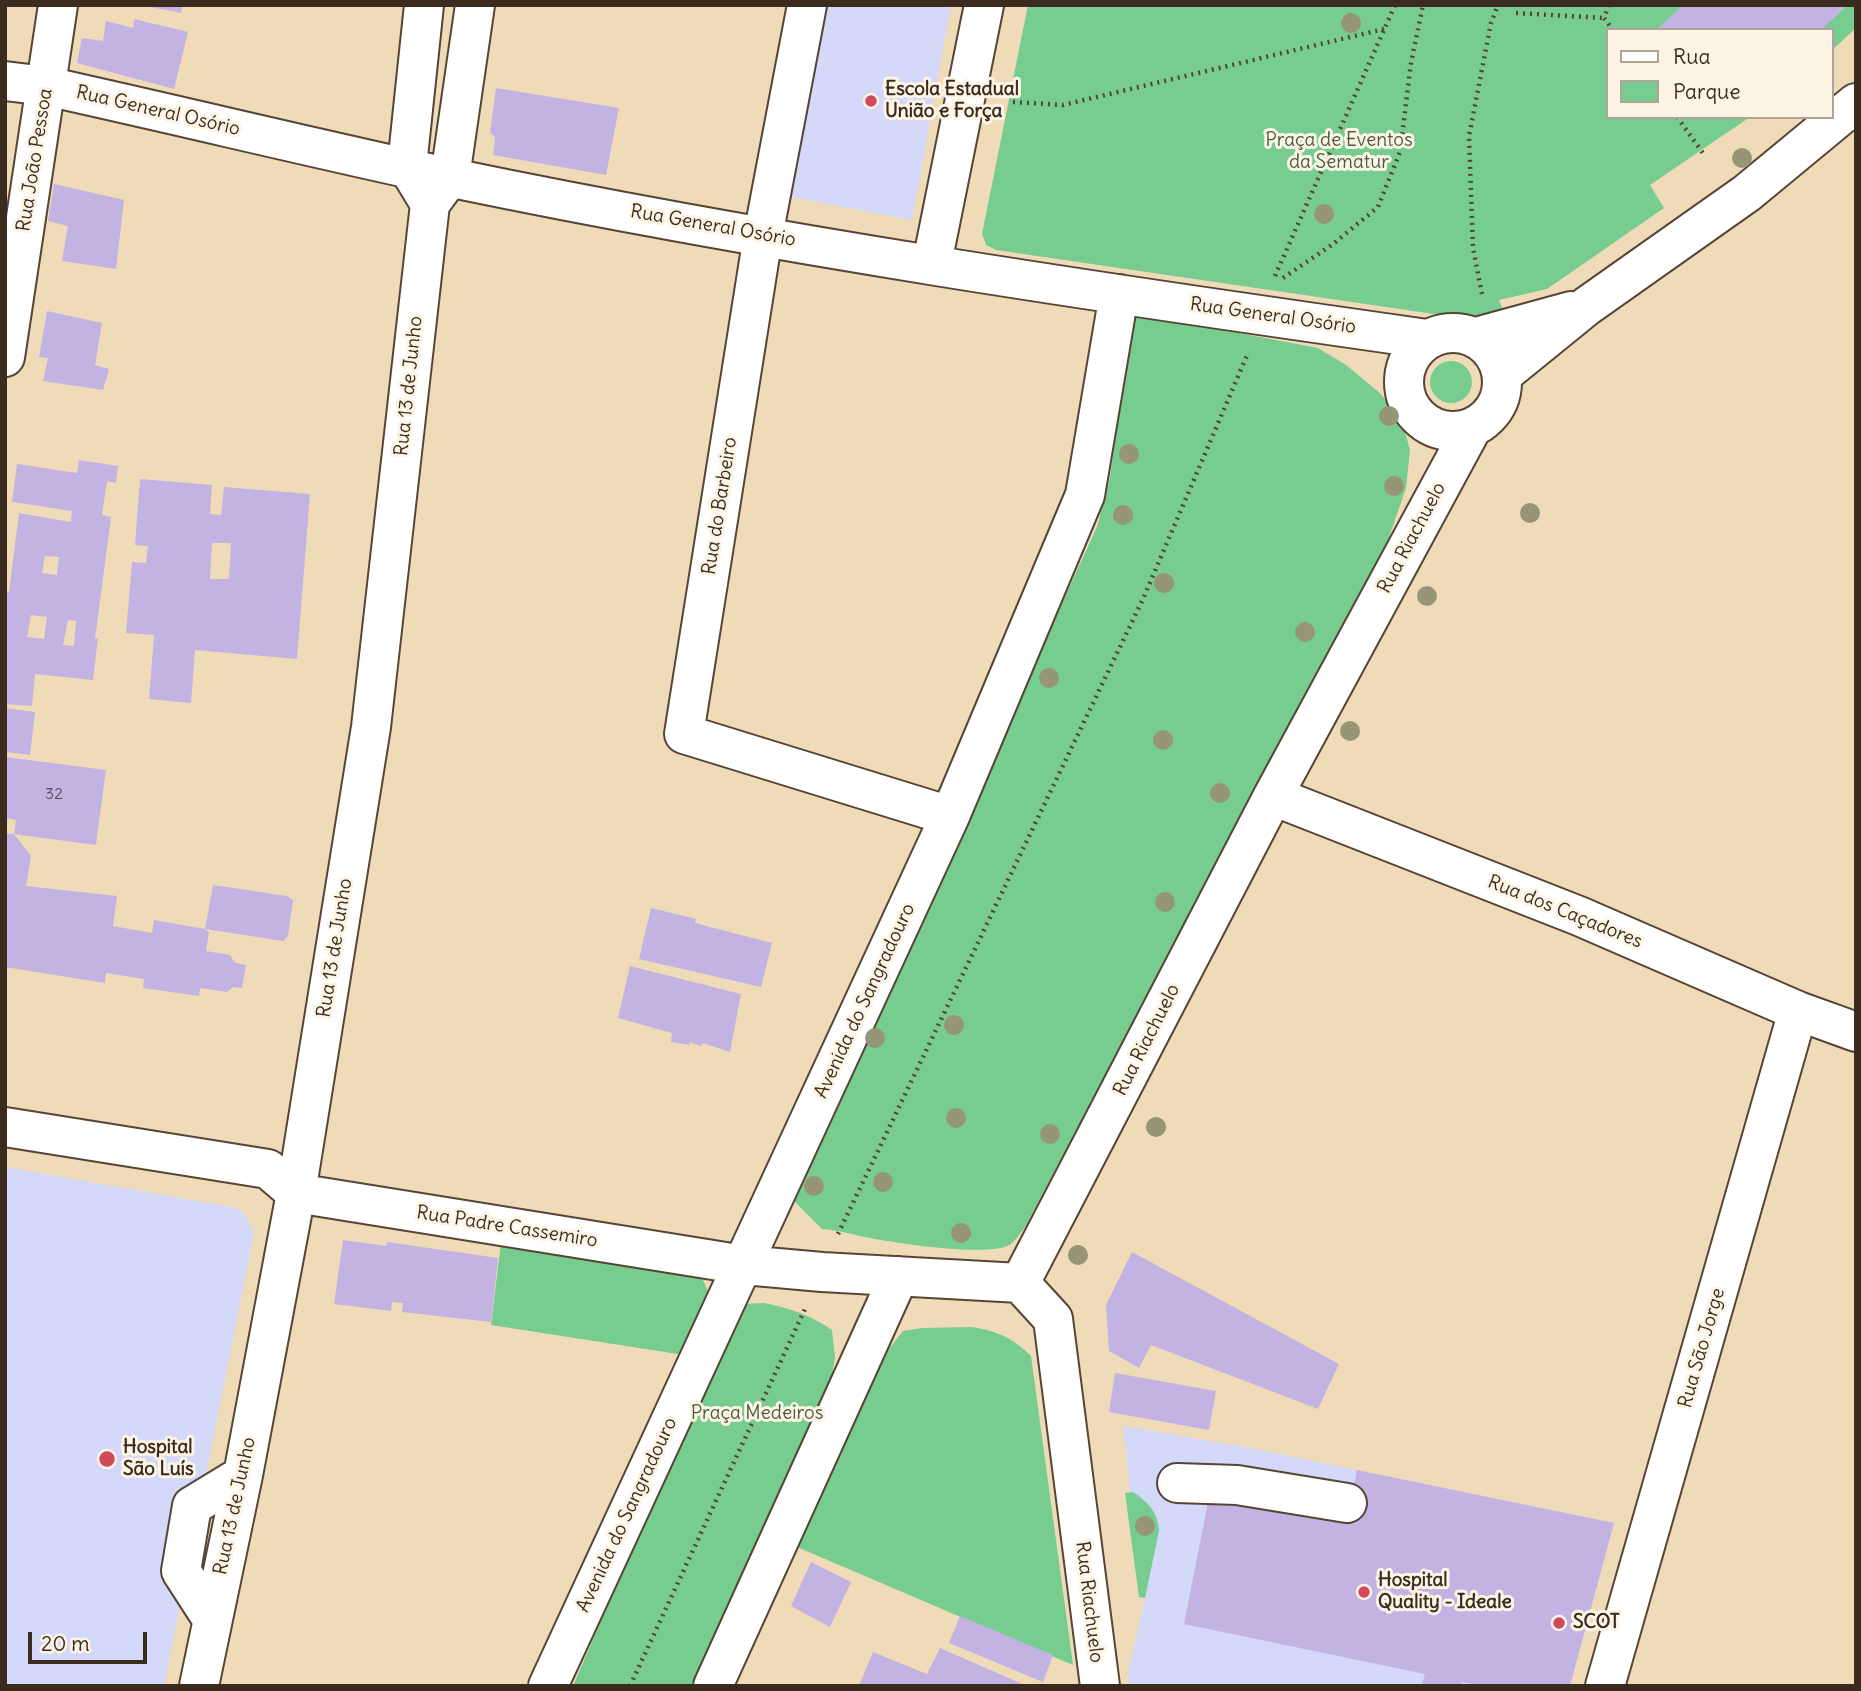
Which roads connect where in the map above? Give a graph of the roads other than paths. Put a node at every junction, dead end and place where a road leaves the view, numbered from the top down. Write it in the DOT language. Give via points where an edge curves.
graph roads {
  1 [pos="58,5"];
  2 [pos="424,5"];
  3 [pos="475,5"];
  4 [pos="807,5"];
  5 [pos="984,5"];
  6 [pos="5,81"];
  7 [pos="46,86"];
  8 [pos="1856,103"];
  9 [pos="407,166"];
  10 [pos="440,191"];
  11 [pos="763,236"];
  12 [pos="932,263"];
  13 [pos="1119,295"];
  14 [pos="1587,306"];
  15 [pos="1476,337"];
  16 [pos="1417,352"];
  17 [pos="5,357"];
  18 [pos="1502,375"];
  19 [pos="1426,423"];
  20 [pos="1472,428"];
  21 [pos="1430,505"];
  22 [pos="1273,796"];
  23 [pos="950,816"];
  24 [pos="1798,1011"];
  25 [pos="1856,1032"];
  26 [pos="5,1127"];
  27 [pos="296,1193"];
  28 [pos="744,1265"];
  29 [pos="899,1276"];
  30 [pos="1020,1283"];
  31 [pos="1177,1483"];
  32 [pos="1347,1503"];
  33 [pos="199,1686"];
  34 [pos="548,1686"];
  35 [pos="713,1686"];
  36 [pos="1100,1686"];
  37 [pos="1605,1686"];
  1 -- 7 [label="street, Rua João Pessoa"];
  2 -- 9 [label="street"];
  3 -- 10 [label="street, Rua 13 de Junho"];
  4 -- 11 [label="street, Rua do Barbeiro"];
  5 -- 12 [label="street"];
  6 -- 7 [label="street, Rua General Osório"];
  7 -- 9 [label="street, Rua General Osório"];
  7 -- 17 [label="street, Rua João Pessoa"];
  8 -- 14 [label="street" via="1747,193"];
  9 -- 10 [label="street"];
  10 -- 11 [label="street, Rua General Osório"];
  10 -- 27 [label="street, Rua 13 de Junho" via="371,727"];
  11 -- 12 [label="street, Rua General Osório"];
  11 -- 23 [label="street, Rua do Barbeiro" via="684,734"];
  12 -- 13 [label="street, Rua General Osório"];
  13 -- 16 [label="street, Rua General Osório" via="1295,320"];
  13 -- 23 [label="street, Avenida do Sangradouro" via="1085,495"];
  14 -- 15 [label="street"];
  14 -- 18 [label="street"];
  15 -- 16 [label="street" via="1443,332"];
  15 -- 18 [label="street" via="1498,360"];
  16 -- 19 [label="street" via="1404,381 1406,397"];
  18 -- 20 [label="street" via="1496,407"];
  19 -- 20 [label="street" via="1441,430"];
  19 -- 21 [label="street"];
  20 -- 21 [label="street, Rua Riachuelo"];
  21 -- 22 [label="street, Rua Riachuelo"];
  22 -- 24 [label="street, Rua dos Caçadores" via="1579,916"];
  22 -- 30 [label="street, Rua Riachuelo"];
  23 -- 28 [label="street, Avenida do Sangradouro"];
  24 -- 25 [label="street, Rua dos Caçadores"];
  24 -- 37 [label="street, Rua São Jorge"];
  26 -- 27 [label="street" via="268,1169"];
  27 -- 28 [label="street, Rua Padre Cassemiro"];
  27 -- 33 [label="street, Rua 13 de Junho"];
  28 -- 29 [label="street, Rua Padre Cassemiro"];
  28 -- 34 [label="street, Avenida do Sangradouro"];
  29 -- 30 [label="street, Rua Padre Cassemiro"];
  29 -- 35 [label="street"];
  30 -- 36 [label="street, Rua Riachuelo" via="1053,1319"];
  31 -- 32 [label="street" via="1237,1485"];
}
